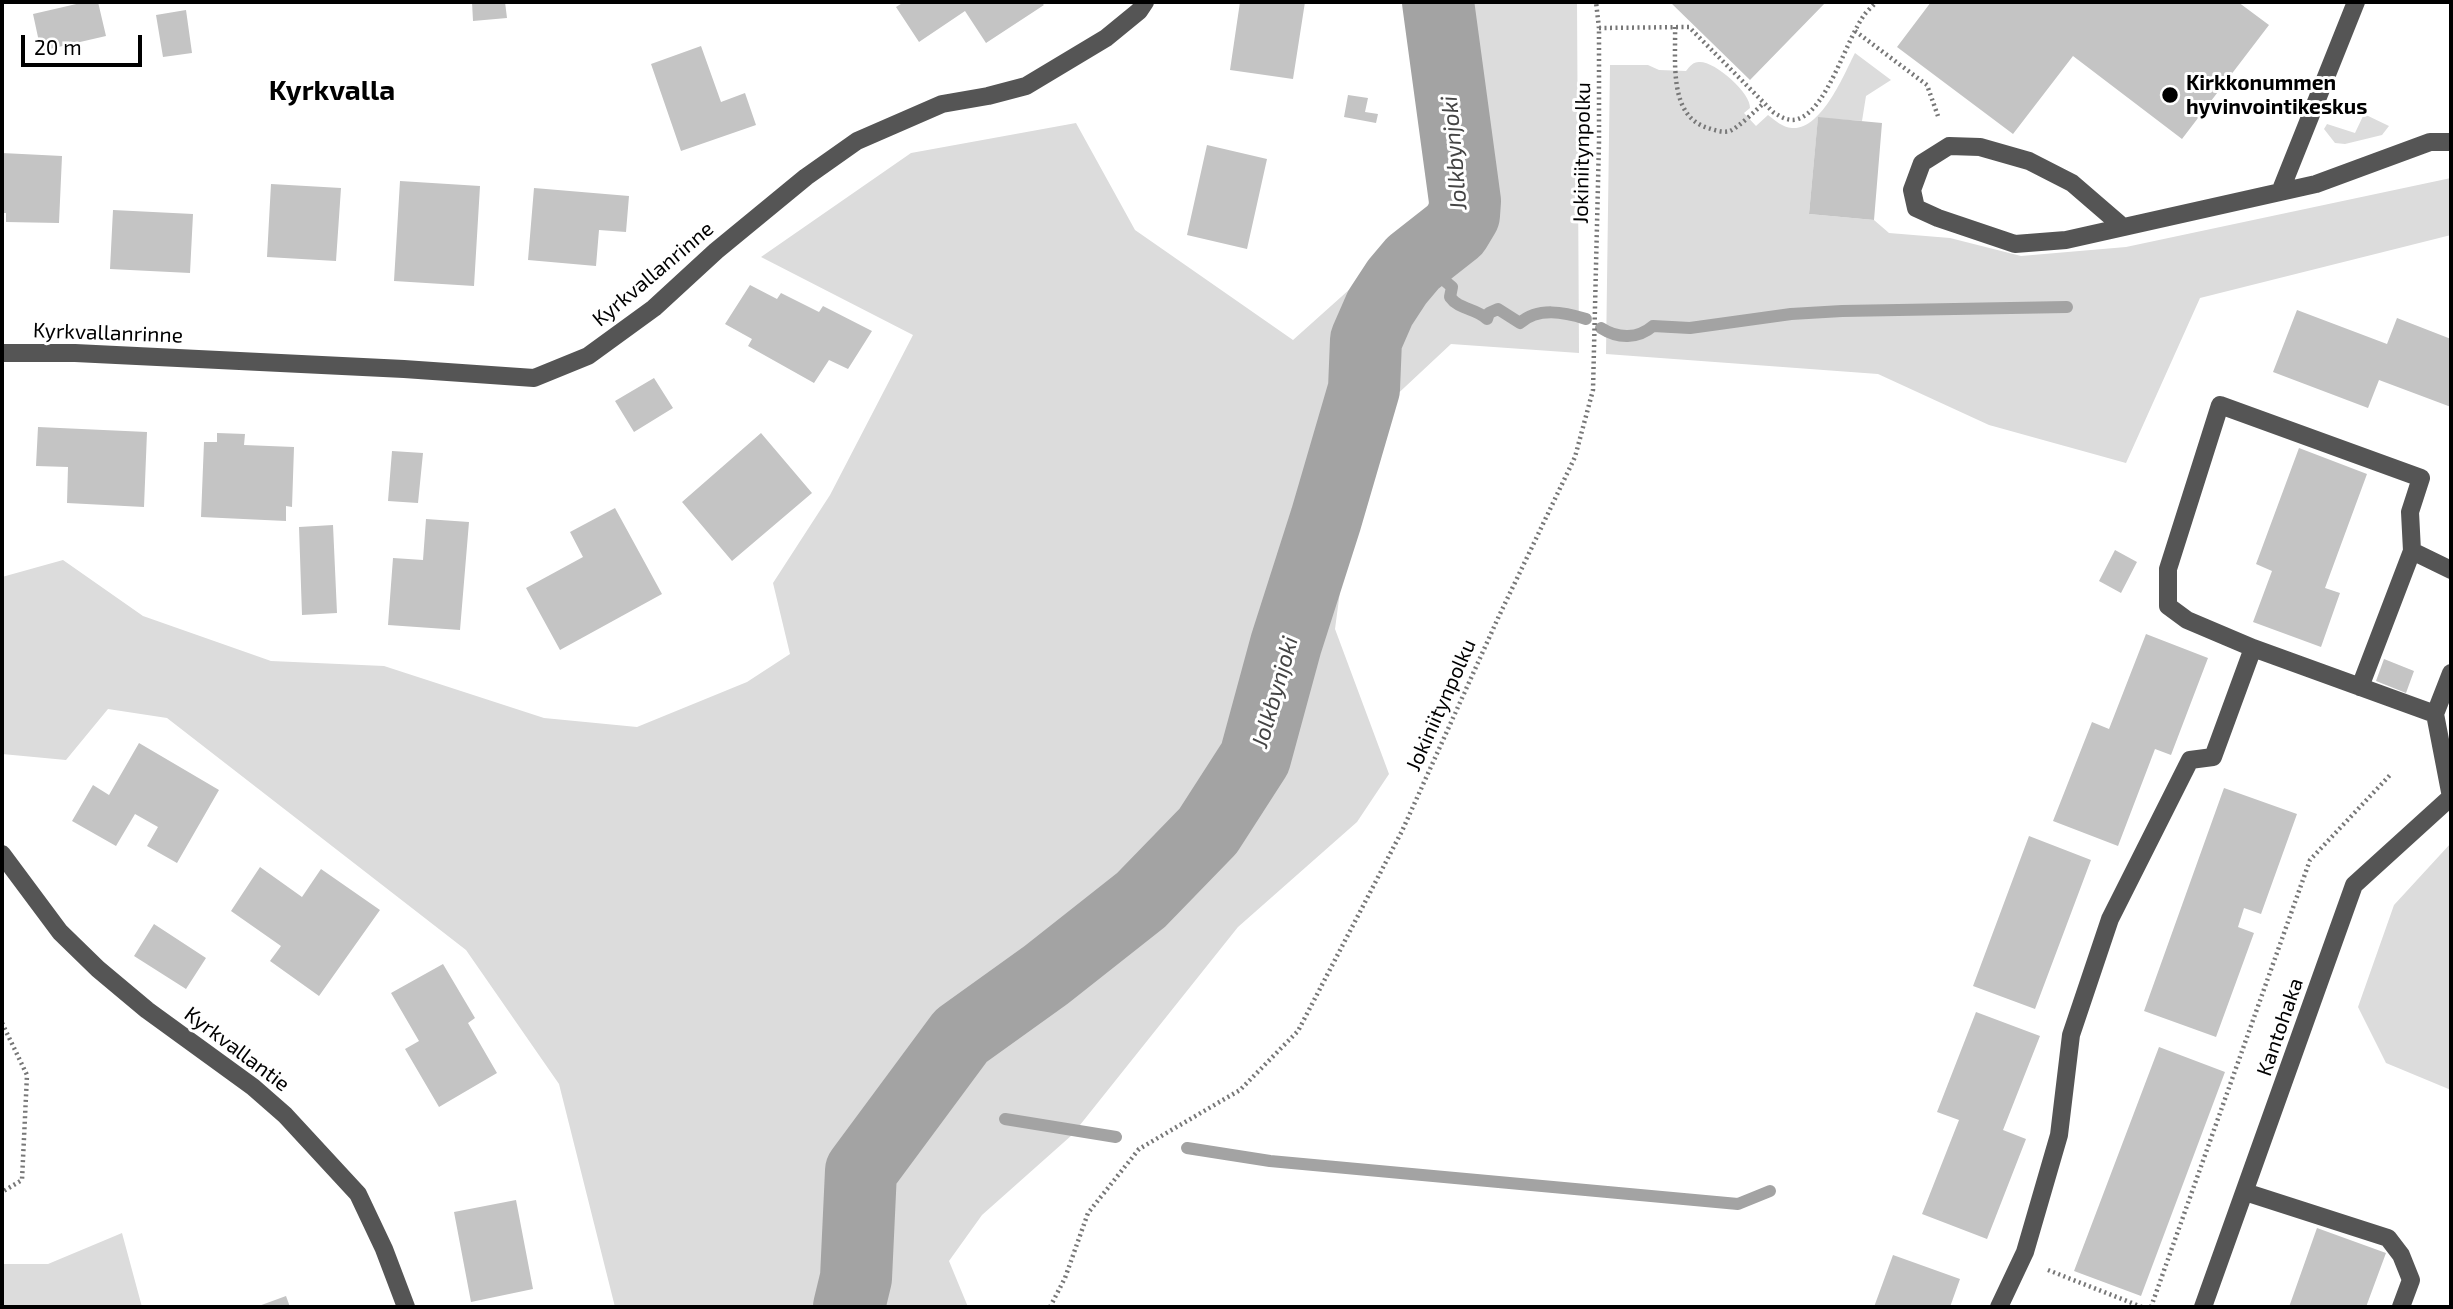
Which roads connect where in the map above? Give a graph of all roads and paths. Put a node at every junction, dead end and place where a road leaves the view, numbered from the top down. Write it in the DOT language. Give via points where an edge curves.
graph roads {
  1 [pos="1145,2"];
  2 [pos="1597,2"];
  3 [pos="1876,2"];
  4 [pos="2356,2"];
  5 [pos="1675,27"];
  6 [pos="1599,28"];
  7 [pos="1855,31"];
  8 [pos="1764,103"];
  9 [pos="2451,142"];
  10 [pos="1949,146"];
  11 [pos="2280,192"];
  12 [pos="2123,227"];
  13 [pos="2,353"];
  14 [pos="2412,551"];
  15 [pos="2451,570"];
  16 [pos="2253,648"];
  17 [pos="2451,673"];
  18 [pos="2360,687"];
  19 [pos="2435,714"];
  20 [pos="2391,774"];
  21 [pos="2451,797"];
  22 [pos="2,854"];
  23 [pos="2,1023"];
  24 [pos="2,1192"];
  25 [pos="2245,1192"];
  26 [pos="2021,1260"];
  27 [pos="406,1307"];
  28 [pos="1050,1307"];
  29 [pos="1999,1307"];
  30 [pos="2142,1307"];
  31 [pos="2151,1307"];
  32 [pos="2203,1307"];
  33 [pos="2401,1307"];
  1 -- 13 [label="street, Kyrkvallanrinne" via="1105,38 1026,86 942,104 857,141 736,234 654,309 589,356 534,378"];
  2 -- 6 [label="path, Jokiniitynpolku"];
  3 -- 7 [label="path"];
  4 -- 11 [label="street"];
  5 -- 6 [label="path"];
  5 -- 8 [label="path" via="1689,27"];
  5 -- 8 [label="path" via="1678,91 1689,118 1700,126 1730,131"];
  6 -- 28 [label="path, Jokiniitynpolku" via="1593,390 1575,457 1402,831 1298,1031 1240,1090 1139,1149 1088,1213"];
  7 -- 8 [label="path" via="1826,90 1809,113 1797,120 1785,119"];
  7 -- 10 [label="path" via="1927,85"];
  9 -- 11 [label="street" via="2430,142 2316,184"];
  10 -- 12 [label="street" via="1980,147 2029,160 2072,183"];
  10 -- 12 [label="street" via="1922,163 1912,190 1916,208 2015,244 2066,240"];
  11 -- 12 [label="street"];
  14 -- 15 [label="street"];
  14 -- 16 [label="street" via="2410,512 2421,478 2220,405 2168,569 2168,606 2187,620"];
  14 -- 18 [label="street"];
  16 -- 18 [label="street"];
  16 -- 26 [label="street" via="2213,757 2190,760 2110,919 2071,1035 2059,1135"];
  17 -- 19 [label="street"];
  18 -- 19 [label="street"];
  19 -- 21 [label="street"];
  20 -- 31 [label="path" via="2310,860"];
  21 -- 25 [label="street, Kantohaka" via="2354,885"];
  22 -- 27 [label="street, Kyrkvallantie" via="60,932 97,969 253,1087 350,1185 384,1249"];
  23 -- 24 [label="path" via="27,1075 22,1180"];
  25 -- 32 [label="street, Kantohaka"];
  25 -- 33 [label="street" via="2388,1238 2411,1280"];
  26 -- 29 [label="street"];
  26 -- 30 [label="path"];
}
